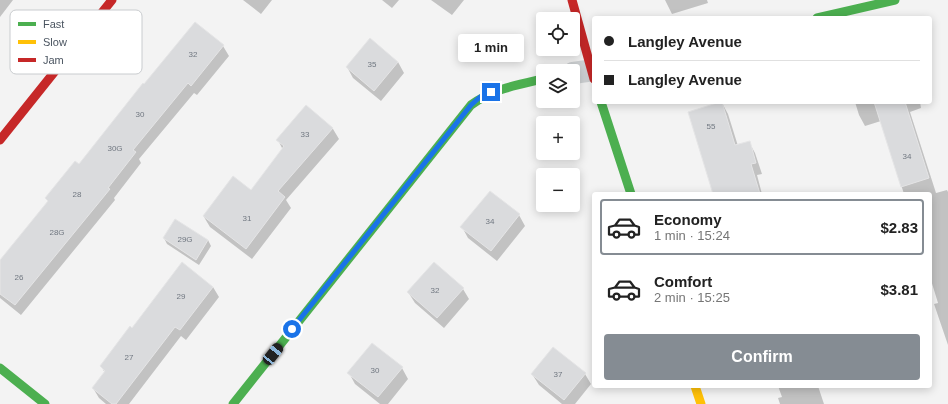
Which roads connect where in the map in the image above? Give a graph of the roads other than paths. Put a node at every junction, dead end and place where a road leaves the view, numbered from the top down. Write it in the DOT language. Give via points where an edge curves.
graph roads {
  1 [pos="112,0"];
  2 [pos="572,0"];
  3 [pos="895,0"];
  4 [pos="104,10"];
  5 [pos="826,16"];
  6 [pos="588,73"];
  7 [pos="53,74"];
  8 [pos="536,80"];
  9 [pos="602,104"];
  10 [pos="0,140"];
  11 [pos="630,192"];
  12 [pos="0,368"];
  13 [pos="696,388"];
  14 [pos="45,404"];
  15 [pos="233,404"];
  16 [pos="701,404"];
  1 -- 4 [label="street"];
  2 -- 6 [label="street"];
  3 -- 5 [label="street"];
  7 -- 10 [label="street"];
  8 -- 15 [label="street" via="491,92 471,105"];
  9 -- 11 [label="street"];
  12 -- 14 [label="street"];
  13 -- 16 [label="street"];
}
